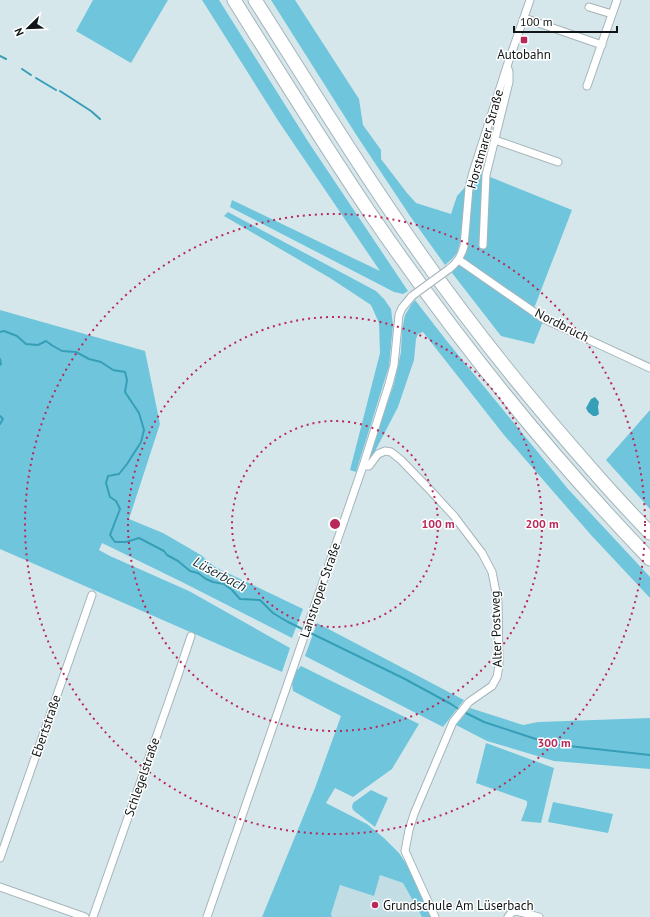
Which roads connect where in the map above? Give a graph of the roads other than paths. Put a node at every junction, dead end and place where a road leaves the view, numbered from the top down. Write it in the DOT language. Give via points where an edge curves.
graph roads {
  1 [pos="234,0"];
  2 [pos="255,0"];
  3 [pos="530,0"];
  4 [pos="617,0"];
  5 [pos="589,7"];
  6 [pos="612,14"];
  7 [pos="524,18"];
  8 [pos="602,45"];
  9 [pos="506,66"];
  10 [pos="588,86"];
  11 [pos="494,140"];
  12 [pos="558,162"];
  13 [pos="483,245"];
  14 [pos="459,260"];
  15 [pos="650,368"];
  16 [pos="363,466"];
  17 [pos="650,533"];
  18 [pos="650,559"];
  19 [pos="92,595"];
  20 [pos="191,636"];
  21 [pos="0,858"];
  22 [pos="0,887"];
  23 [pos="85,917"];
  24 [pos="93,917"];
  25 [pos="207,917"];
  26 [pos="435,917"];
  27 [pos="508,917"];
  28 [pos="539,917"];
  1 -- 18 [label="highway" via="371,215 450,325 549,447"];
  2 -- 17 [label="highway" via="360,166 419,253 542,412"];
  3 -- 7 [label="street, Horstmarer Straße"];
  4 -- 6 [label="street"];
  5 -- 6 [label="street"];
  6 -- 8 [label="street"];
  7 -- 8 [label="street"];
  7 -- 9 [label="street, Horstmarer Straße"];
  8 -- 10 [label="street"];
  9 -- 11 [label="street, Horstmarer Straße" via="509,82"];
  9 -- 14 [label="street, Horstmarer Straße" via="472,172 464,246"];
  11 -- 12 [label="street, Horstmarer Straße"];
  11 -- 13 [label="street, Horstmarer Straße" via="486,175"];
  14 -- 15 [label="street, Nordbruch" via="544,319"];
  14 -- 16 [label="street, Lanstroper Straße, bridge" via="412,296 402,308 394,365"];
  16 -- 25 [label="street, Lanstroper Straße"];
  16 -- 26 [label="street, Alter Postweg" via="369,466 378,454 385,451 392,452 401,460 454,516 482,553 492,572 498,602 497,677 492,686 469,702 453,722 409,830 405,851"];
  19 -- 21 [label="street, Ebertstraße"];
  20 -- 24 [label="street, Schlegelstraße"];
  22 -- 23 [label="street"];
  27 -- 28 [label="street" via="516,910"];
}
